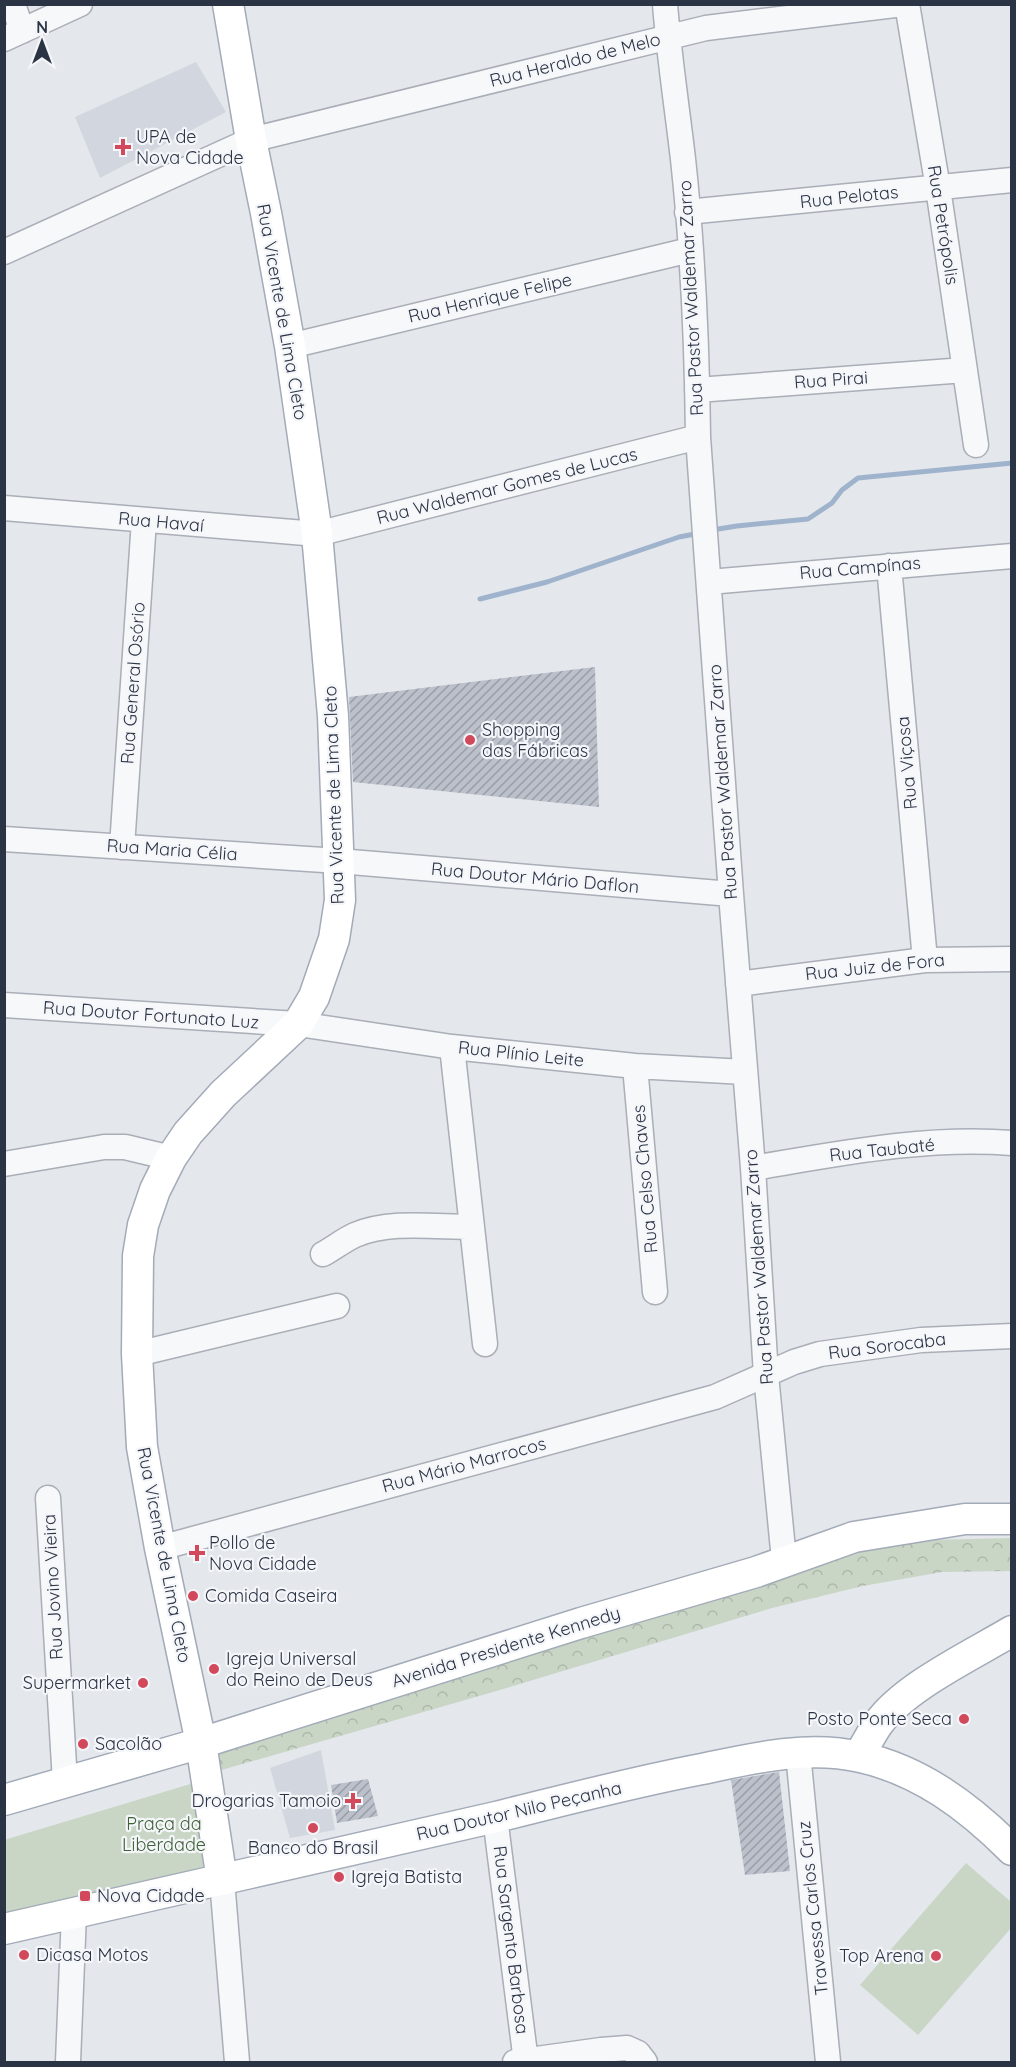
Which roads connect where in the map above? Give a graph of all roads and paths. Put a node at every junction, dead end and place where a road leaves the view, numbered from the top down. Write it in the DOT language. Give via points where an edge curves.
graph roads {
  1 [pos="13,4"];
  2 [pos="80,4"];
  3 [pos="228,4"];
  4 [pos="665,4"];
  5 [pos="905,4"];
  6 [pos="13,35"];
  7 [pos="668,38"];
  8 [pos="251,140"];
  9 [pos="1011,180"];
  10 [pos="938,188"];
  11 [pos="687,212"];
  12 [pos="690,250"];
  13 [pos="4,252"];
  14 [pos="290,346"];
  15 [pos="965,370"];
  16 [pos="698,390"];
  17 [pos="698,437"];
  18 [pos="976,445"];
  19 [pos="4,508"];
  20 [pos="144,520"];
  21 [pos="317,534"];
  22 [pos="1011,556"];
  23 [pos="889,566"];
  24 [pos="709,582"];
  25 [pos="4,839"];
  26 [pos="122,847"];
  27 [pos="339,861"];
  28 [pos="731,894"];
  29 [pos="1011,959"];
  30 [pos="925,960"];
  31 [pos="738,984"];
  32 [pos="4,1005"];
  33 [pos="298,1024"];
  34 [pos="452,1047"];
  35 [pos="635,1066"];
  36 [pos="745,1072"];
  37 [pos="1011,1143"];
  38 [pos="171,1158"];
  39 [pos="4,1164"];
  40 [pos="753,1168"];
  41 [pos="472,1227"];
  42 [pos="323,1254"];
  43 [pos="655,1292"];
  44 [pos="337,1306"];
  45 [pos="1011,1336"];
  46 [pos="486,1344"];
  47 [pos="137,1354"];
  48 [pos="766,1375"];
  49 [pos="48,1498"];
  50 [pos="1011,1520"];
  51 [pos="160,1548"];
  52 [pos="784,1560"];
  53 [pos="1011,1631"];
  54 [pos="201,1743"];
  55 [pos="798,1753"];
  56 [pos="859,1756"];
  57 [pos="65,1782"];
  58 [pos="4,1800"];
  59 [pos="495,1817"];
  60 [pos="1011,1850"];
  61 [pos="222,1880"];
  62 [pos="74,1912"];
  63 [pos="4,1929"];
  64 [pos="68,2062"];
  65 [pos="237,2062"];
  66 [pos="522,2062"];
  67 [pos="645,2062"];
  68 [pos="828,2062"];
  1 -- 6 [label="street"];
  2 -- 6 [label="street"];
  3 -- 8 [label="main road, Rua Vicente de Lima Cleto"];
  4 -- 7 [label="street, Rua Pastor Waldemar Zarro"];
  5 -- 7 [label="street, Rua Heraldo de Melo" via="706,28"];
  5 -- 10 [label="street, Rua Petrópolis"];
  7 -- 8 [label="street, Rua Heraldo de Melo"];
  7 -- 11 [label="street, Rua Pastor Waldemar Zarro"];
  8 -- 13 [label="street, Rua Heraldo de Melo"];
  8 -- 14 [label="main road, Rua Vicente de Lima Cleto"];
  9 -- 10 [label="street, Rua Pelotas"];
  10 -- 11 [label="street, Rua Pelotas"];
  10 -- 15 [label="street, Rua Petrópolis"];
  11 -- 12 [label="street, Rua Pastor Waldemar Zarro"];
  12 -- 14 [label="street, Rua Henrique Felipe"];
  12 -- 16 [label="street, Rua Pastor Waldemar Zarro"];
  14 -- 21 [label="main road, Rua Vicente de Lima Cleto"];
  15 -- 16 [label="street, Rua Pirai"];
  15 -- 18 [label="street, Rua Petrópolis"];
  16 -- 17 [label="street, Rua Pastor Waldemar Zarro"];
  17 -- 21 [label="street, Rua Waldemar Gomes de Lucas"];
  17 -- 24 [label="street, Rua Pastor Waldemar Zarro"];
  19 -- 20 [label="street, Rua Havaí"];
  20 -- 21 [label="street, Rua Havaí"];
  20 -- 26 [label="street, Rua General Osório"];
  21 -- 27 [label="main road, Rua Vicente de Lima Cleto" via="333,716"];
  22 -- 23 [label="street, Rua Campínas"];
  23 -- 24 [label="street, Rua Campínas"];
  23 -- 30 [label="street, Rua Viçosa"];
  24 -- 28 [label="street, Rua Pastor Waldemar Zarro"];
  25 -- 26 [label="street, Rua Maria Célia"];
  26 -- 27 [label="street, Rua Maria Célia"];
  27 -- 28 [label="street, Rua Doutor Mário Daflon"];
  27 -- 33 [label="main road, Rua Vicente de Lima Cleto" via="340,900 334,939 314,997"];
  28 -- 31 [label="street, Rua Pastor Waldemar Zarro"];
  29 -- 30 [label="street, Rua Juiz de Fora"];
  30 -- 31 [label="street, Rua Juiz de Fora"];
  31 -- 36 [label="street, Rua Pastor Waldemar Zarro"];
  32 -- 33 [label="street, Rua Doutor Fortunato Luz"];
  33 -- 34 [label="street, Rua Plínio Leite"];
  33 -- 38 [label="main road, Rua Vicente de Lima Cleto" via="223,1094"];
  34 -- 35 [label="street, Rua Plínio Leite"];
  34 -- 41 [label="street"];
  35 -- 36 [label="street, Rua Plínio Leite"];
  35 -- 43 [label="street, Rua Celso Chaves"];
  36 -- 40 [label="street, Rua Pastor Waldemar Zarro"];
  37 -- 40 [label="street, Rua Taubaté" via="980,1141 860,1150"];
  38 -- 39 [label="street" via="125,1147 104,1147"];
  38 -- 47 [label="main road, Rua Vicente de Lima Cleto" via="143,1225 138,1256"];
  40 -- 48 [label="street, Rua Pastor Waldemar Zarro"];
  41 -- 42 [label="street" via="395,1226 372,1230"];
  41 -- 46 [label="street"];
  44 -- 47 [label="street"];
  45 -- 48 [label="street, Rua Sorocaba" via="863,1347 820,1354"];
  47 -- 51 [label="main road, Rua Vicente de Lima Cleto" via="142,1448"];
  48 -- 51 [label="street, Rua Mário Marrocos" via="715,1397"];
  48 -- 52 [label="street, Rua Pastor Waldemar Zarro"];
  49 -- 57 [label="street, Rua Jovino Vieira"];
  50 -- 52 [label="main road, Avenida Presidente Kennedy" via="965,1519 854,1537"];
  51 -- 54 [label="main road, Rua Vicente de Lima Cleto"];
  52 -- 54 [label="main road, Avenida Presidente Kennedy" via="756,1572"];
  53 -- 56 [label="main road" via="912,1690 878,1724"];
  54 -- 57 [label="main road, Avenida Presidente Kennedy"];
  54 -- 61 [label="main road, Rua Vicente de Lima Cleto"];
  55 -- 56 [label="main road, Rua Doutor Nilo Peçanha"];
  55 -- 59 [label="main road, Rua Doutor Nilo Peçanha" via="673,1774"];
  55 -- 68 [label="street, Travessa Carlos Cruz"];
  56 -- 60 [label="main road, Rua Doutor Nilo Peçanha" via="898,1768 940,1790 984,1822"];
  57 -- 58 [label="main road, Avenida Presidente Kennedy"];
  59 -- 61 [label="main road, Rua Doutor Nilo Peçanha"];
  59 -- 66 [label="street, Rua Sargento Barbosa"];
  61 -- 62 [label="main road, Rua Doutor Nilo Peçanha"];
  61 -- 65 [label="street"];
  62 -- 63 [label="main road, Rua Doutor Nilo Peçanha"];
  62 -- 64 [label="street"];
  66 -- 67 [label="street" via="627,2048"];
}
